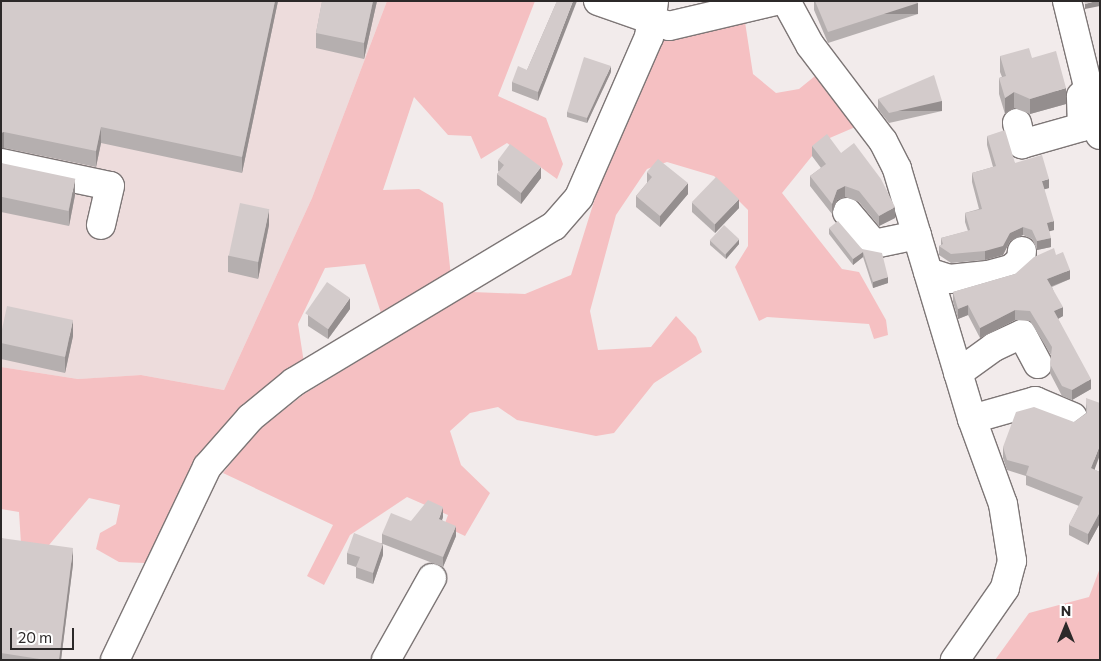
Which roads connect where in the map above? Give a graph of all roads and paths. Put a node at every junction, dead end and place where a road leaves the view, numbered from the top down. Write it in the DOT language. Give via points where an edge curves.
graph roads {
  1 [pos="598,1"];
  2 [pos="1067,1"];
  3 [pos="791,3"];
  4 [pos="653,11"];
  5 [pos="1087,91"];
  6 [pos="1016,123"];
  7 [pos="1100,135"];
  8 [pos="1,163"];
  9 [pos="847,212"];
  10 [pos="101,225"];
  11 [pos="917,236"];
  12 [pos="1022,251"];
  13 [pos="928,272"];
  14 [pos="1038,364"];
  15 [pos="958,373"];
  16 [pos="1073,418"];
  17 [pos="972,419"];
  18 [pos="432,578"];
  19 [pos="115,660"];
  20 [pos="386,660"];
  21 [pos="955,660"];
  1 -- 4 [label="street"];
  2 -- 5 [label="street"];
  3 -- 4 [label="street" via="669,26"];
  3 -- 11 [label="street" via="810,45 883,142"];
  4 -- 19 [label="street" via="634,74 579,197 554,226 294,382 250,418 207,467"];
  5 -- 6 [label="street" via="1079,101 1082,127 1022,144"];
  5 -- 7 [label="street"];
  8 -- 10 [label="street" via="110,186"];
  9 -- 11 [label="street" via="874,244"];
  11 -- 13 [label="street"];
  12 -- 13 [label="street" via="1022,260 1011,269 988,275 949,279"];
  13 -- 15 [label="street"];
  14 -- 15 [label="street" via="1022,334"];
  15 -- 17 [label="street"];
  16 -- 17 [label="street" via="1035,401"];
  17 -- 21 [label="street" via="1004,504 1012,561 1005,588"];
  18 -- 20 [label="street"];
}
